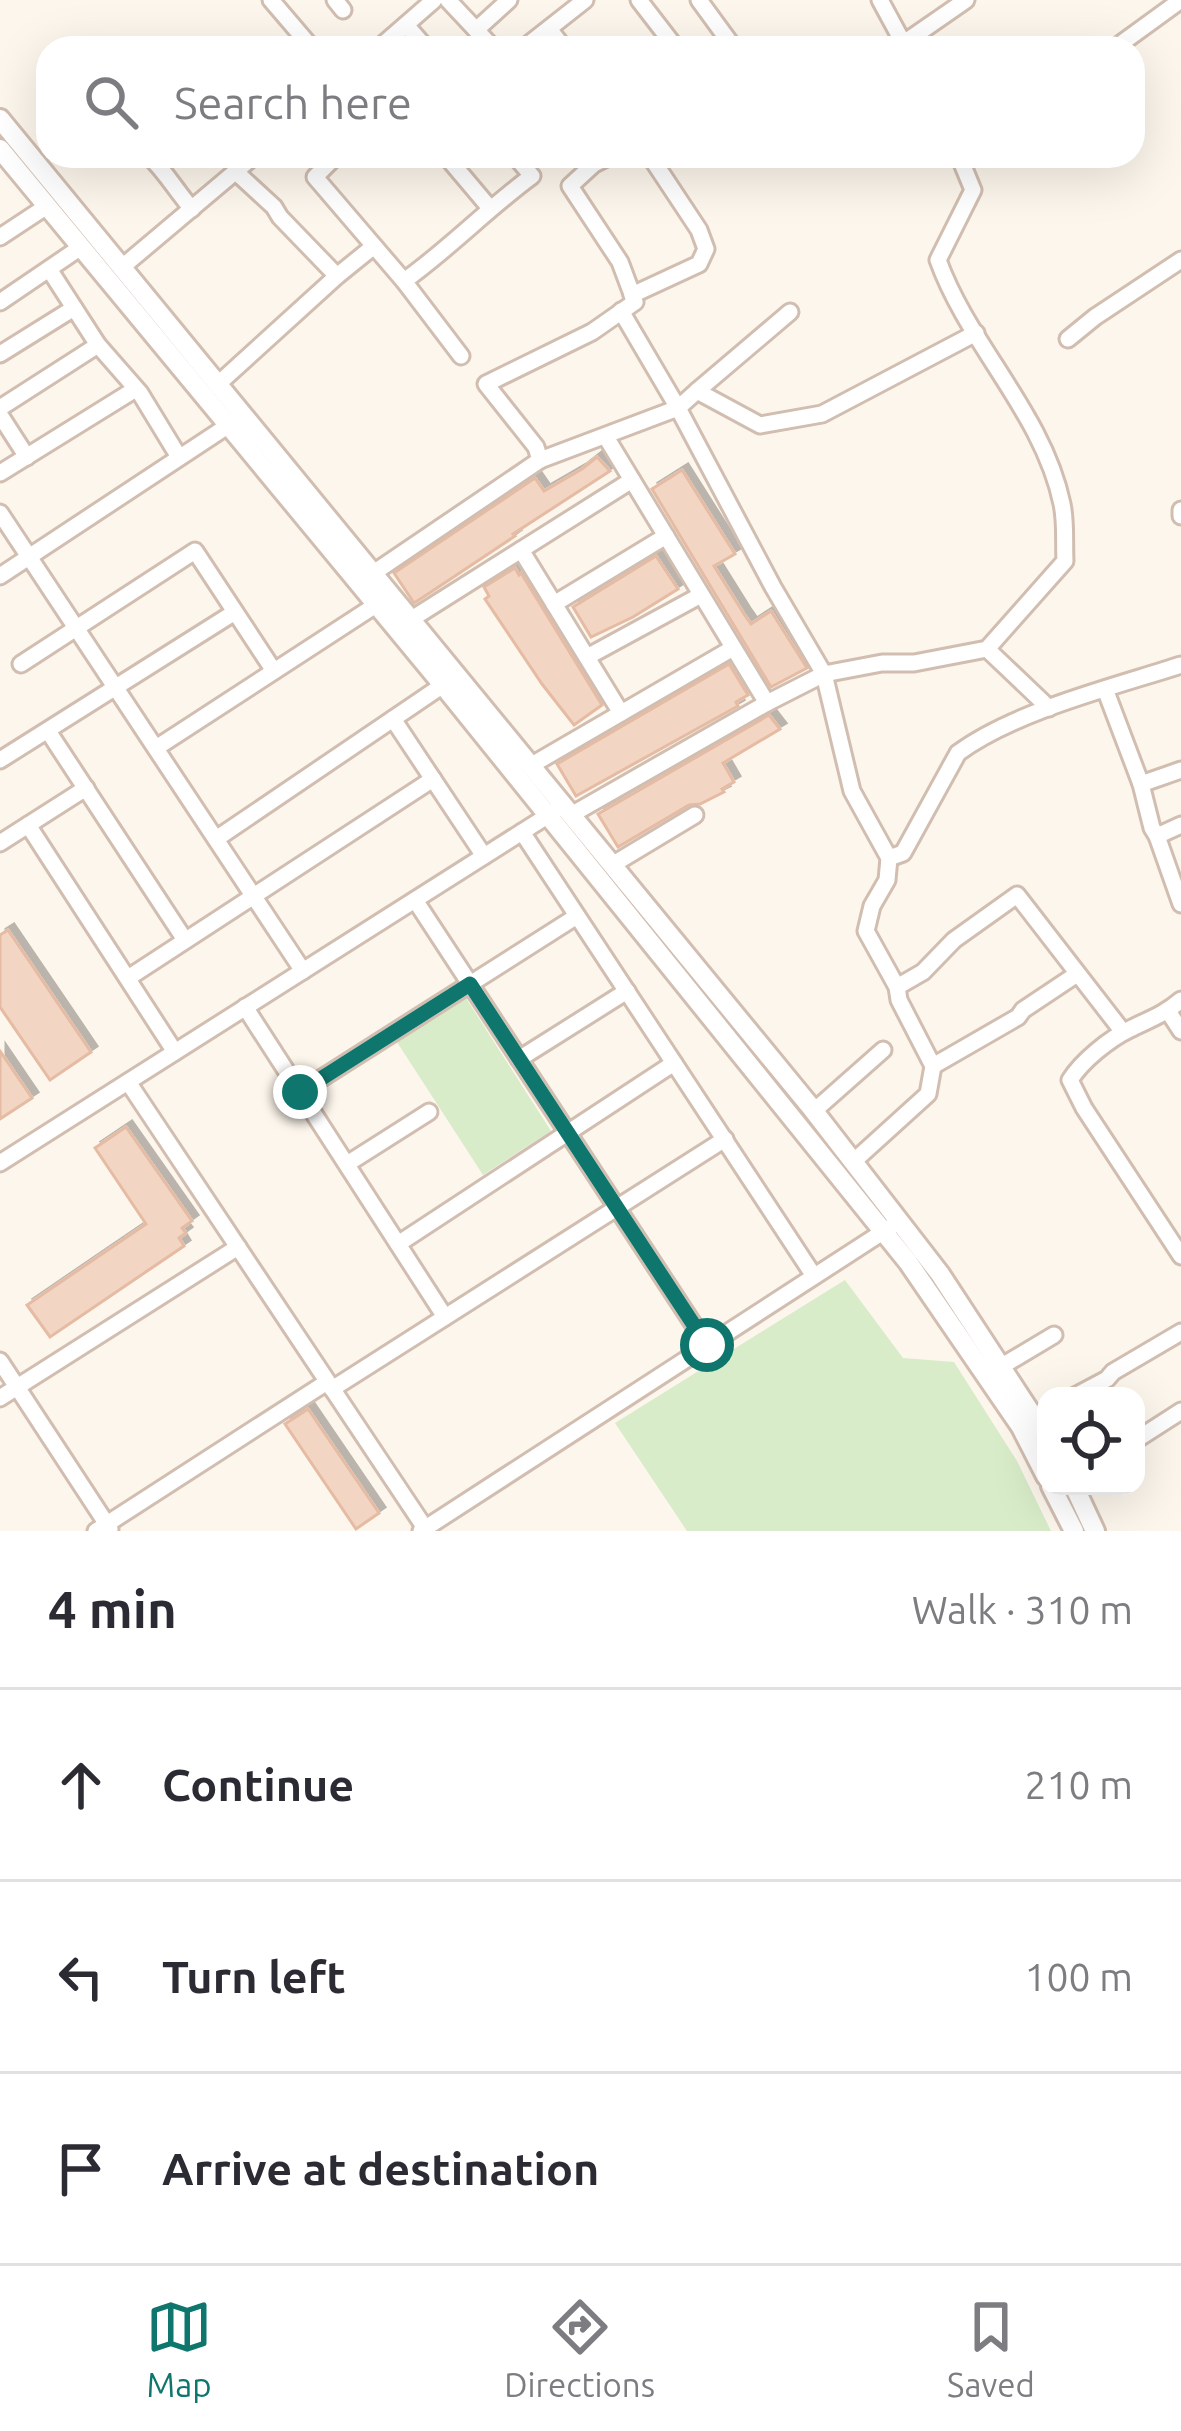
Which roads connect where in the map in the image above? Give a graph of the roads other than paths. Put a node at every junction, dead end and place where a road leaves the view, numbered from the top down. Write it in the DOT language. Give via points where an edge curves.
graph roads {
  1 [pos="272,0"];
  2 [pos="434,0"];
  3 [pos="448,0"];
  4 [pos="509,0"];
  5 [pos="585,0"];
  6 [pos="639,0"];
  7 [pos="699,0"];
  8 [pos="880,0"];
  9 [pos="966,0"];
  10 [pos="1181,0"];
  11 [pos="406,25"];
  12 [pos="549,29"];
  13 [pos="476,30"];
  14 [pos="302,36"];
  15 [pos="394,36"];
  16 [pos="416,36"];
  17 [pos="482,36"];
  18 [pos="540,36"];
  19 [pos="555,36"];
  20 [pos="667,36"];
  21 [pos="725,36"];
  22 [pos="900,36"];
  23 [pos="918,36"];
  24 [pos="1131,36"];
  25 [pos="0,119"];
  26 [pos="4,160"];
  27 [pos="36,163"];
  28 [pos="40,168"];
  29 [pos="162,168"];
  30 [pos="240,168"];
  31 [pos="324,168"];
  32 [pos="456,168"];
  33 [pos="525,168"];
  34 [pos="584,168"];
  35 [pos="658,168"];
  36 [pos="964,168"];
  37 [pos="236,172"];
  38 [pos="47,206"];
  39 [pos="489,207"];
  40 [pos="192,209"];
  41 [pos="0,237"];
  42 [pos="374,246"];
  43 [pos="81,247"];
  44 [pos="1181,260"];
  45 [pos="121,268"];
  46 [pos="49,269"];
  47 [pos="337,276"];
  48 [pos="404,281"];
  49 [pos="632,295"];
  50 [pos="0,302"];
  51 [pos="74,308"];
  52 [pos="621,311"];
  53 [pos="790,312"];
  54 [pos="976,333"];
  55 [pos="1068,339"];
  56 [pos="98,344"];
  57 [pos="0,354"];
  58 [pos="461,356"];
  59 [pos="217,385"];
  60 [pos="134,390"];
  61 [pos="697,392"];
  62 [pos="678,408"];
  63 [pos="0,411"];
  64 [pos="235,420"];
  65 [pos="606,437"];
  66 [pos="27,457"];
  67 [pos="179,457"];
  68 [pos="540,460"];
  69 [pos="0,473"];
  70 [pos="632,479"];
  71 [pos="0,513"];
  72 [pos="666,536"];
  73 [pos="521,550"];
  74 [pos="29,556"];
  75 [pos="372,574"];
  76 [pos="0,576"];
  77 [pos="701,595"];
  78 [pos="383,600"];
  79 [pos="554,604"];
  80 [pos="235,612"];
  81 [pos="410,620"];
  82 [pos="76,628"];
  83 [pos="733,647"];
  84 [pos="987,649"];
  85 [pos="587,657"];
  86 [pos="21,664"];
  87 [pos="1181,665"];
  88 [pos="274,671"];
  89 [pos="824,674"];
  90 [pos="443,686"];
  91 [pos="116,688"];
  92 [pos="1105,689"];
  93 [pos="766,703"];
  94 [pos="1049,708"];
  95 [pos="621,712"];
  96 [pos="393,719"];
  97 [pos="48,730"];
  98 [pos="156,748"];
  99 [pos="0,760"];
  100 [pos="530,766"];
  101 [pos="1181,770"];
  102 [pos="433,779"];
  103 [pos="1141,784"];
  104 [pos="86,788"];
  105 [pos="561,812"];
  106 [pos="695,815"];
  107 [pos="28,825"];
  108 [pos="1181,825"];
  109 [pos="522,832"];
  110 [pos="1157,836"];
  111 [pos="216,838"];
  112 [pos="0,843"];
  113 [pos="484,856"];
  114 [pos="890,858"];
  115 [pos="612,865"];
  116 [pos="254,896"];
  117 [pos="415,900"];
  118 [pos="1181,904"];
  119 [pos="578,916"];
  120 [pos="185,940"];
  121 [pos="303,971"];
  122 [pos="1077,974"];
  123 [pos="128,978"];
  124 [pos="470,984"];
  125 [pos="897,987"];
  126 [pos="627,991"];
  127 [pos="1175,1006"];
  128 [pos="245,1007"];
  129 [pos="1181,1031"];
  130 [pos="1123,1032"];
  131 [pos="883,1050"];
  132 [pos="175,1052"];
  133 [pos="519,1059"];
  134 [pos="674,1063"];
  135 [pos="933,1066"];
  136 [pos="128,1082"];
  137 [pos="300,1092"];
  138 [pos="429,1112"];
  139 [pos="814,1112"];
  140 [pos="568,1133"];
  141 [pos="724,1139"];
  142 [pos="853,1162"];
  143 [pos="0,1163"];
  144 [pos="346,1164"];
  145 [pos="617,1208"];
  146 [pos="891,1226"];
  147 [pos="398,1244"];
  148 [pos="238,1247"];
  149 [pos="1181,1256"];
  150 [pos="814,1276"];
  151 [pos="446,1317"];
  152 [pos="1181,1332"];
  153 [pos="1054,1335"];
  154 [pos="707,1345"];
  155 [pos="0,1361"];
  156 [pos="1002,1366"];
  157 [pos="330,1385"];
  158 [pos="1092,1387"];
  159 [pos="17,1388"];
  160 [pos="0,1399"];
  161 [pos="1037,1410"];
  162 [pos="1181,1412"];
  163 [pos="1145,1434"];
  164 [pos="1037,1459"];
  165 [pos="1056,1495"];
  166 [pos="1078,1495"];
  167 [pos="104,1529"];
  168 [pos="423,1530"];
  169 [pos="1074,1531"];
  170 [pos="1095,1531"];
  1 -- 14 [label="street"];
  2 -- 11 [label="street"];
  3 -- 13 [label="street"];
  4 -- 13 [label="street"];
  5 -- 12 [label="street"];
  6 -- 20 [label="street"];
  7 -- 21 [label="street"];
  8 -- 22 [label="street"];
  9 -- 23 [label="street"];
  10 -- 24 [label="street"];
  11 -- 15 [label="street"];
  11 -- 16 [label="street"];
  12 -- 18 [label="street"];
  12 -- 19 [label="street"];
  13 -- 17 [label="street"];
  25 -- 27 [label="street"];
  26 -- 38 [label="street"];
  28 -- 45 [label="street"];
  29 -- 40 [label="street"];
  30 -- 37 [label="street"];
  31 -- 42 [label="street" via="315,177"];
  32 -- 39 [label="street"];
  33 -- 39 [label="street" via="532,176"];
  34 -- 49 [label="street" via="570,186"];
  35 -- 49 [label="street" via="706,249 700,264"];
  36 -- 54 [label="street" via="973,190 938,260"];
  37 -- 40 [label="street"];
  37 -- 47 [label="street"];
  38 -- 41 [label="street"];
  38 -- 43 [label="street"];
  39 -- 48 [label="street"];
  40 -- 45 [label="street"];
  42 -- 47 [label="street"];
  42 -- 48 [label="street"];
  43 -- 46 [label="street"];
  43 -- 64 [label="street"];
  44 -- 55 [label="street"];
  45 -- 59 [label="street"];
  46 -- 50 [label="street"];
  46 -- 51 [label="street"];
  47 -- 59 [label="street"];
  48 -- 58 [label="street"];
  49 -- 52 [label="street" via="635,302"];
  51 -- 56 [label="street"];
  51 -- 57 [label="street"];
  52 -- 62 [label="street"];
  52 -- 68 [label="street" via="487,384"];
  53 -- 61 [label="street"];
  54 -- 61 [label="street" via="822,414 760,425"];
  54 -- 84 [label="street" via="1049,463 1063,506 1065,561"];
  56 -- 60 [label="street"];
  56 -- 63 [label="street"];
  59 -- 64 [label="street"];
  60 -- 66 [label="street"];
  60 -- 67 [label="street"];
  61 -- 62 [label="street"];
  62 -- 65 [label="street"];
  62 -- 89 [label="street"];
  63 -- 66 [label="street"];
  64 -- 67 [label="street"];
  64 -- 75 [label="street"];
  64 -- 78 [label="street"];
  65 -- 68 [label="street"];
  65 -- 70 [label="street"];
  66 -- 69 [label="street"];
  67 -- 74 [label="street"];
  68 -- 75 [label="street"];
  70 -- 72 [label="street"];
  70 -- 73 [label="street"];
  71 -- 74 [label="street"];
  72 -- 77 [label="street"];
  72 -- 79 [label="street"];
  73 -- 79 [label="street"];
  73 -- 81 [label="street"];
  74 -- 76 [label="street"];
  74 -- 82 [label="street"];
  75 -- 78 [label="street"];
  77 -- 83 [label="street"];
  77 -- 85 [label="street"];
  78 -- 81 [label="street"];
  78 -- 88 [label="street"];
  78 -- 90 [label="street"];
  79 -- 85 [label="street"];
  80 -- 82 [label="street" via="195,550"];
  80 -- 88 [label="street"];
  80 -- 91 [label="street"];
  81 -- 100 [label="street"];
  82 -- 86 [label="street"];
  82 -- 91 [label="street"];
  83 -- 93 [label="street"];
  83 -- 95 [label="street"];
  84 -- 89 [label="street"];
  84 -- 94 [label="street"];
  85 -- 95 [label="street"];
  87 -- 92 [label="street"];
  88 -- 98 [label="street"];
  89 -- 93 [label="street"];
  89 -- 114 [label="street" via="852,791"];
  90 -- 96 [label="street"];
  90 -- 105 [label="street"];
  91 -- 97 [label="street"];
  91 -- 98 [label="street"];
  92 -- 94 [label="street"];
  92 -- 103 [label="street"];
  93 -- 105 [label="street"];
  94 -- 114 [label="street" via="958,753 903,854"];
  95 -- 100 [label="street"];
  96 -- 102 [label="street"];
  96 -- 111 [label="street"];
  97 -- 99 [label="street"];
  97 -- 104 [label="street"];
  98 -- 111 [label="street"];
  100 -- 105 [label="street"];
  101 -- 103 [label="street"];
  102 -- 113 [label="street"];
  102 -- 116 [label="street"];
  103 -- 110 [label="street"];
  104 -- 107 [label="street"];
  104 -- 120 [label="street"];
  105 -- 109 [label="street"];
  105 -- 115 [label="street"];
  105 -- 146 [label="street"];
  106 -- 115 [label="street"];
  107 -- 112 [label="street"];
  107 -- 123 [label="street"];
  108 -- 110 [label="street"];
  109 -- 113 [label="street"];
  109 -- 119 [label="street"];
  110 -- 118 [label="street"];
  111 -- 116 [label="street"];
  113 -- 117 [label="street"];
  114 -- 125 [label="street" via="866,932"];
  115 -- 139 [label="street"];
  116 -- 120 [label="street"];
  116 -- 121 [label="street"];
  117 -- 121 [label="street"];
  117 -- 124 [label="street"];
  119 -- 124 [label="street"];
  119 -- 126 [label="street"];
  120 -- 123 [label="street"];
  121 -- 128 [label="street"];
  122 -- 125 [label="street" via="1017,895"];
  122 -- 130 [label="street"];
  122 -- 135 [label="street"];
  123 -- 132 [label="street"];
  124 -- 133 [label="street"];
  124 -- 137 [label="street"];
  125 -- 135 [label="street"];
  126 -- 133 [label="street"];
  126 -- 134 [label="street"];
  127 -- 129 [label="street"];
  127 -- 130 [label="street"];
  128 -- 132 [label="street"];
  128 -- 137 [label="street"];
  130 -- 149 [label="street" via="1070,1080"];
  131 -- 139 [label="street"];
  132 -- 136 [label="street"];
  133 -- 140 [label="street"];
  134 -- 140 [label="street"];
  134 -- 141 [label="street"];
  135 -- 142 [label="street" via="928,1094"];
  136 -- 143 [label="street"];
  136 -- 148 [label="street"];
  137 -- 144 [label="street"];
  138 -- 144 [label="street"];
  139 -- 142 [label="street"];
  140 -- 145 [label="street"];
  140 -- 147 [label="street"];
  141 -- 145 [label="street"];
  141 -- 150 [label="street"];
  142 -- 146 [label="street"];
  144 -- 147 [label="street"];
  145 -- 151 [label="street"];
  145 -- 154 [label="street"];
  146 -- 150 [label="street"];
  146 -- 156 [label="street" via="940,1274"];
  146 -- 164 [label="street"];
  147 -- 151 [label="street"];
  148 -- 157 [label="street"];
  148 -- 159 [label="street"];
  150 -- 154 [label="street"];
  151 -- 157 [label="street"];
  152 -- 158 [label="street"];
  153 -- 156 [label="street"];
  154 -- 168 [label="street"];
  155 -- 159 [label="street"];
  156 -- 161 [label="street"];
  157 -- 167 [label="street"];
  157 -- 168 [label="street"];
  159 -- 160 [label="street"];
  159 -- 167 [label="street"];
  162 -- 163 [label="street"];
  165 -- 169 [label="street"];
  166 -- 170 [label="street"];
}
